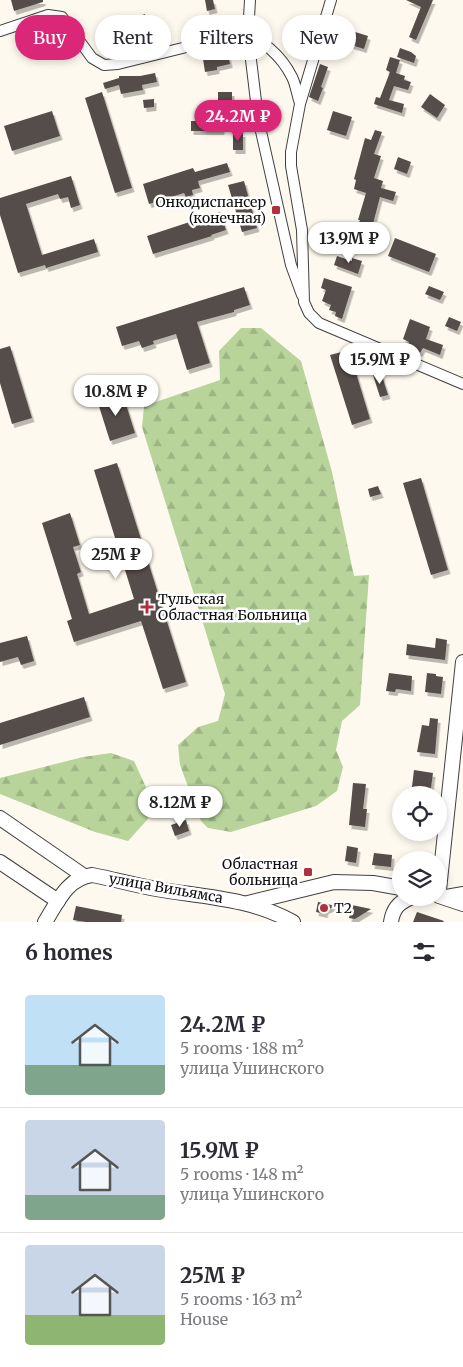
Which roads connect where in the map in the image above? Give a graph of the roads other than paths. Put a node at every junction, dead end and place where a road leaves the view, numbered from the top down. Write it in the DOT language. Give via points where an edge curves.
graph roads {
  1 [pos="250,0"];
  2 [pos="331,0"];
  3 [pos="249,15"];
  4 [pos="0,31"];
  5 [pos="181,48"];
  6 [pos="272,50"];
  7 [pos="251,60"];
  8 [pos="300,104"];
  9 [pos="304,302"];
  10 [pos="463,384"];
  11 [pos="463,667"];
  12 [pos="0,818"];
  13 [pos="443,851"];
  14 [pos="0,862"];
  15 [pos="84,876"];
  16 [pos="392,886"];
  17 [pos="292,891"];
  18 [pos="463,892"];
  19 [pos="447,895"];
  20 [pos="447,899"];
  21 [pos="58,901"];
  22 [pos="248,903"];
  23 [pos="463,904"];
  24 [pos="397,906"];
  25 [pos="279,914"];
  26 [pos="45,922"];
  27 [pos="293,922"];
  28 [pos="391,922"];
  1 -- 3 [label="street"];
  2 -- 8 [label="street"];
  4 -- 5 [label="street" via="48,15 62,17 92,58 104,65"];
  6 -- 8 [label="street" via="292,77"];
  7 -- 9 [label="street" via="258,118 291,264"];
  8 -- 9 [label="street" via="291,166 302,230"];
  9 -- 10 [label="street" via="319,323"];
  11 -- 13 [label="street"];
  12 -- 15 [label="street"];
  14 -- 21 [label="street"];
  15 -- 21 [label="street" via="72,882"];
  15 -- 22 [label="street, улица Вильямса"];
  16 -- 17 [label="street, улица Вильямса" via="340,881"];
  17 -- 22 [label="street, улица Вильямса"];
  17 -- 25 [label="street" via="285,896"];
  18 -- 19 [label="street"];
  20 -- 23 [label="street"];
  21 -- 26 [label="street"];
  22 -- 25 [label="street, улица Вильямса"];
  24 -- 28 [label="street"];
  25 -- 27 [label="street, улица Вильямса"];
}
